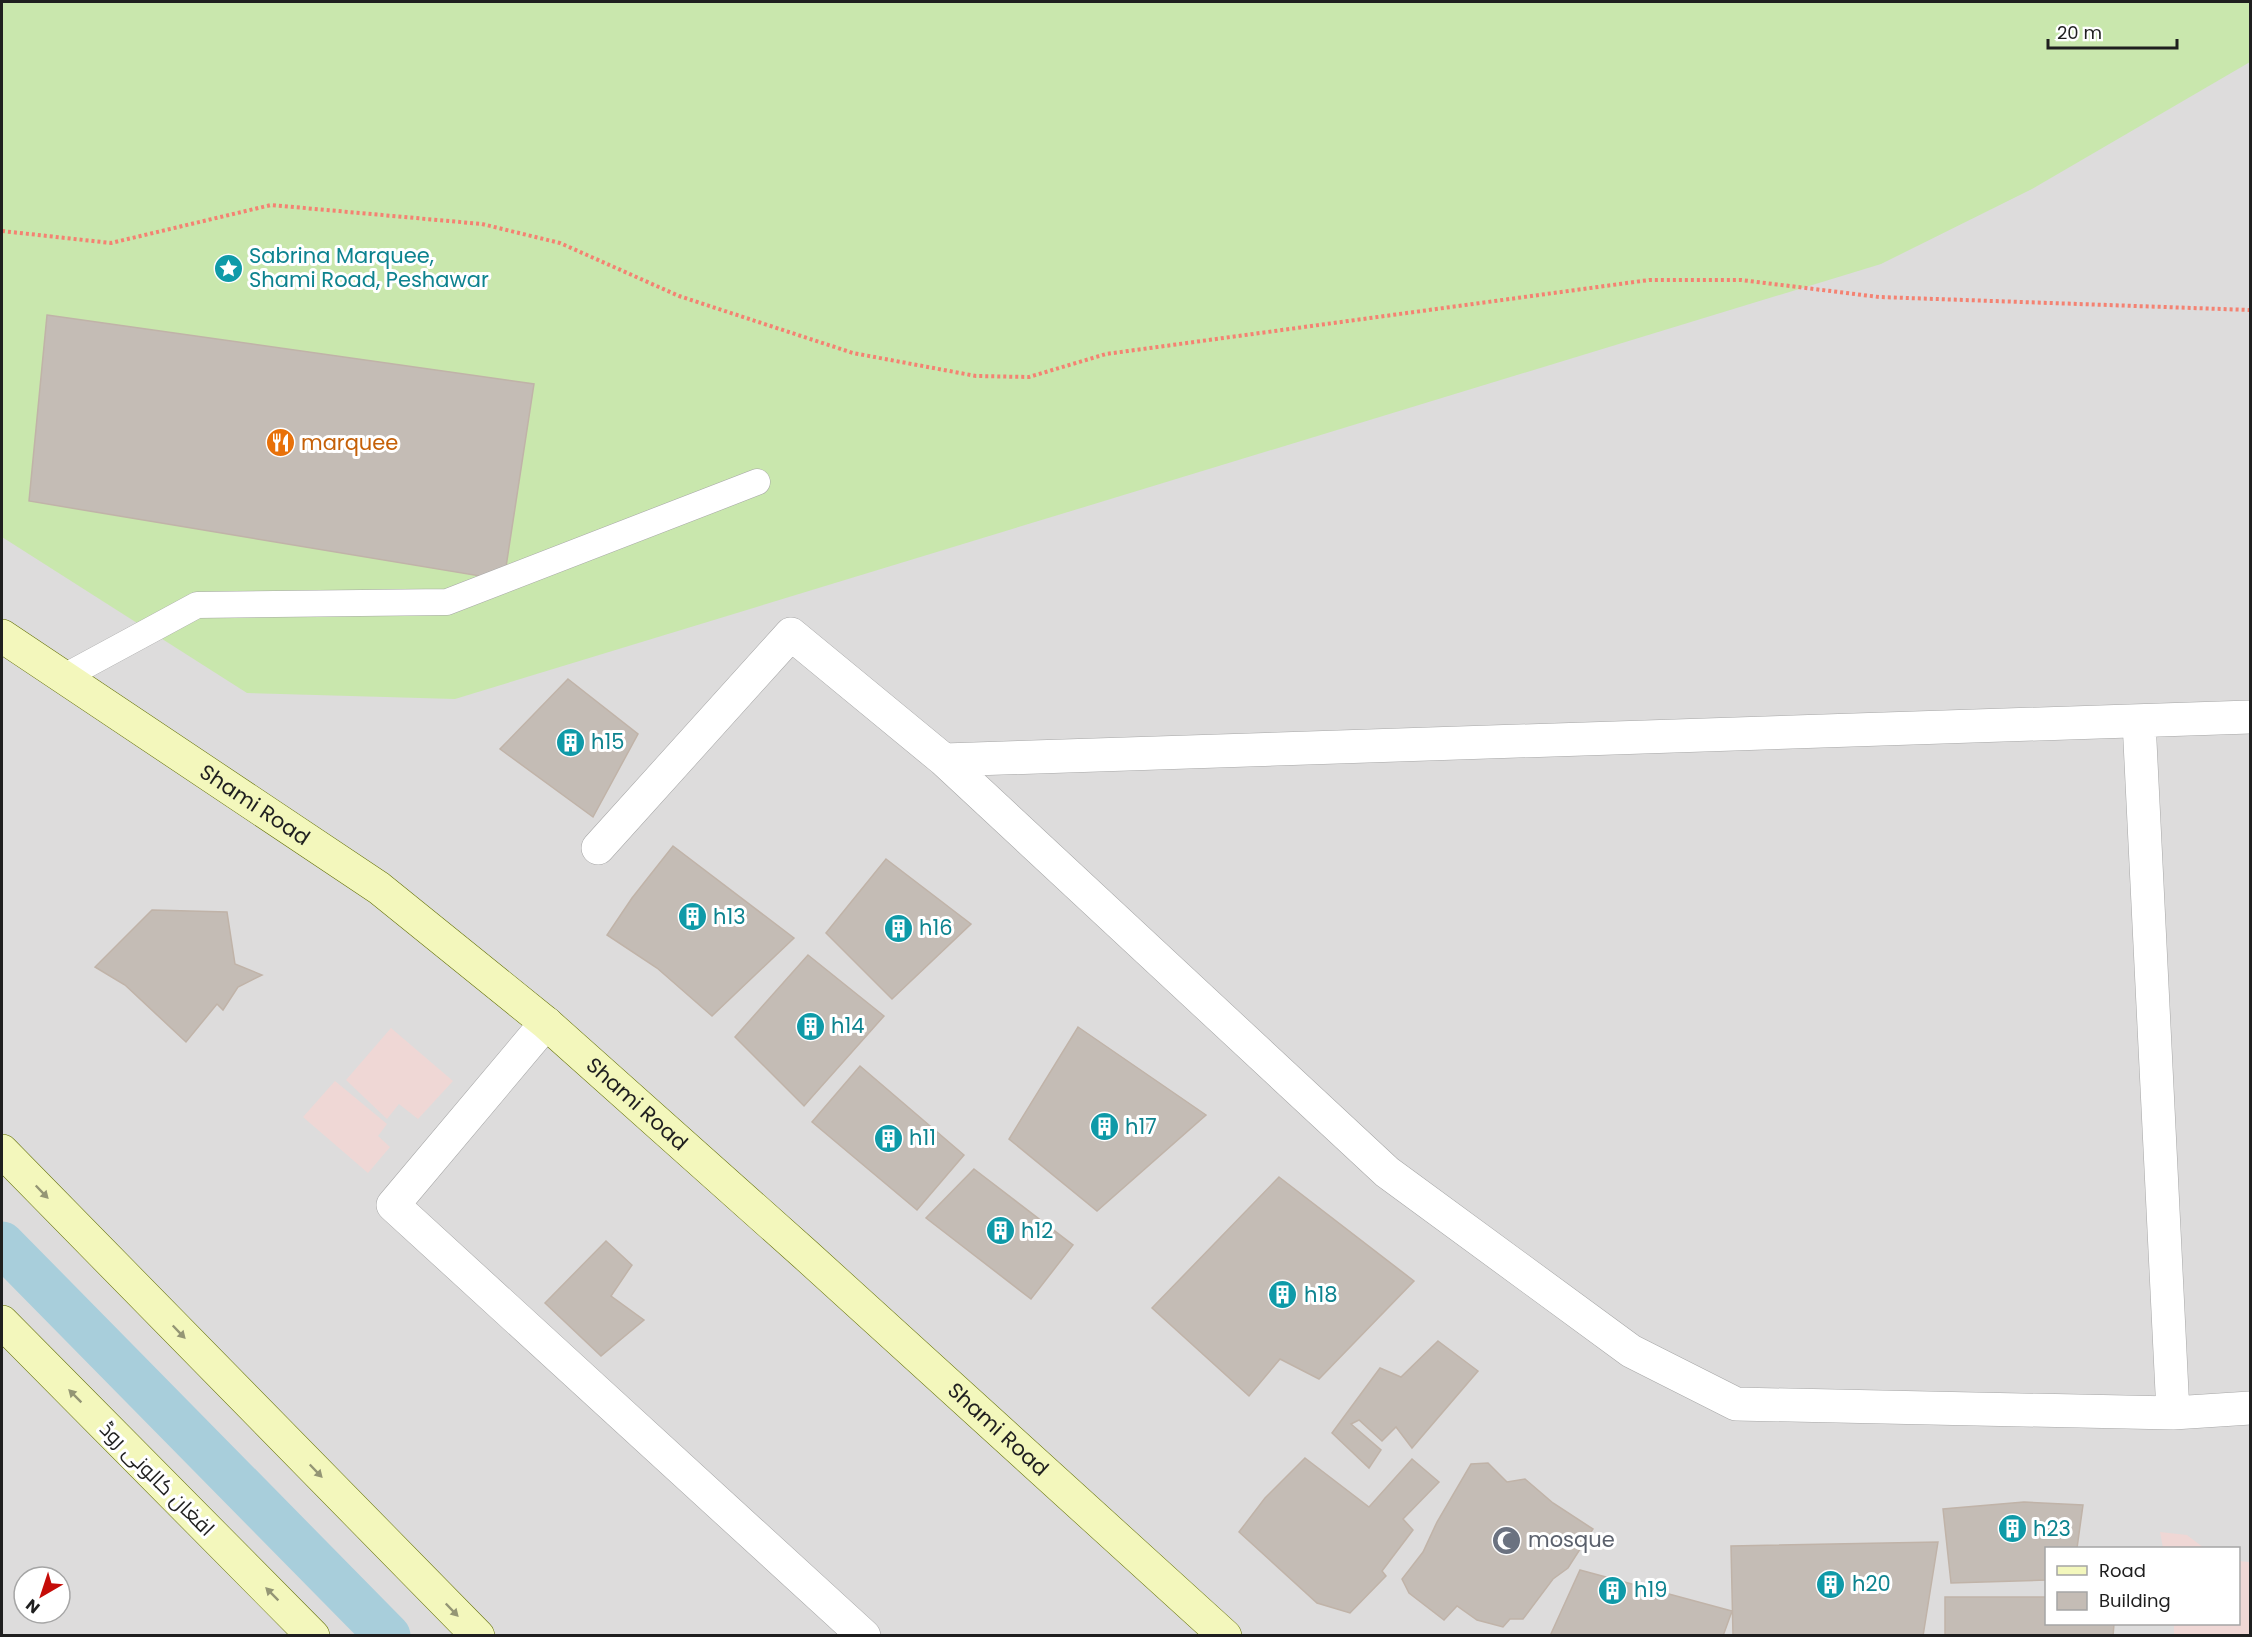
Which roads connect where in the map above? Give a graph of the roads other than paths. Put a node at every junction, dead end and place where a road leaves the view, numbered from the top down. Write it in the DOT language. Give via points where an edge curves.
graph roads {
  1 [pos="757,482"];
  2 [pos="2,636"];
  3 [pos="64,677"];
  4 [pos="2250,717"];
  5 [pos="2139,721"];
  6 [pos="944,760"];
  7 [pos="598,848"];
  8 [pos="546,1023"];
  9 [pos="2,1151"];
  10 [pos="2,1322"];
  11 [pos="2250,1408"];
  12 [pos="2173,1413"];
  13 [pos="313,1635"];
  14 [pos="478,1635"];
  15 [pos="864,1635"];
  16 [pos="1225,1635"];
  1 -- 3 [label="lane" via="447,602 197,605"];
  2 -- 3 [label="street, Shami Road"];
  3 -- 8 [label="street, Shami Road" via="379,888"];
  4 -- 5 [label="street"];
  5 -- 6 [label="street"];
  5 -- 12 [label="street"];
  6 -- 7 [label="street" via="791,634"];
  6 -- 12 [label="street" via="1387,1172 1631,1351 1736,1404"];
  8 -- 15 [label="street" via="393,1205"];
  8 -- 16 [label="street, Shami Road"];
  9 -- 14 [label="street, one-way"];
  13 -- 10 [label="street, افغان کالونی روڈ, one-way"];
  11 -- 12 [label="street"];
}
